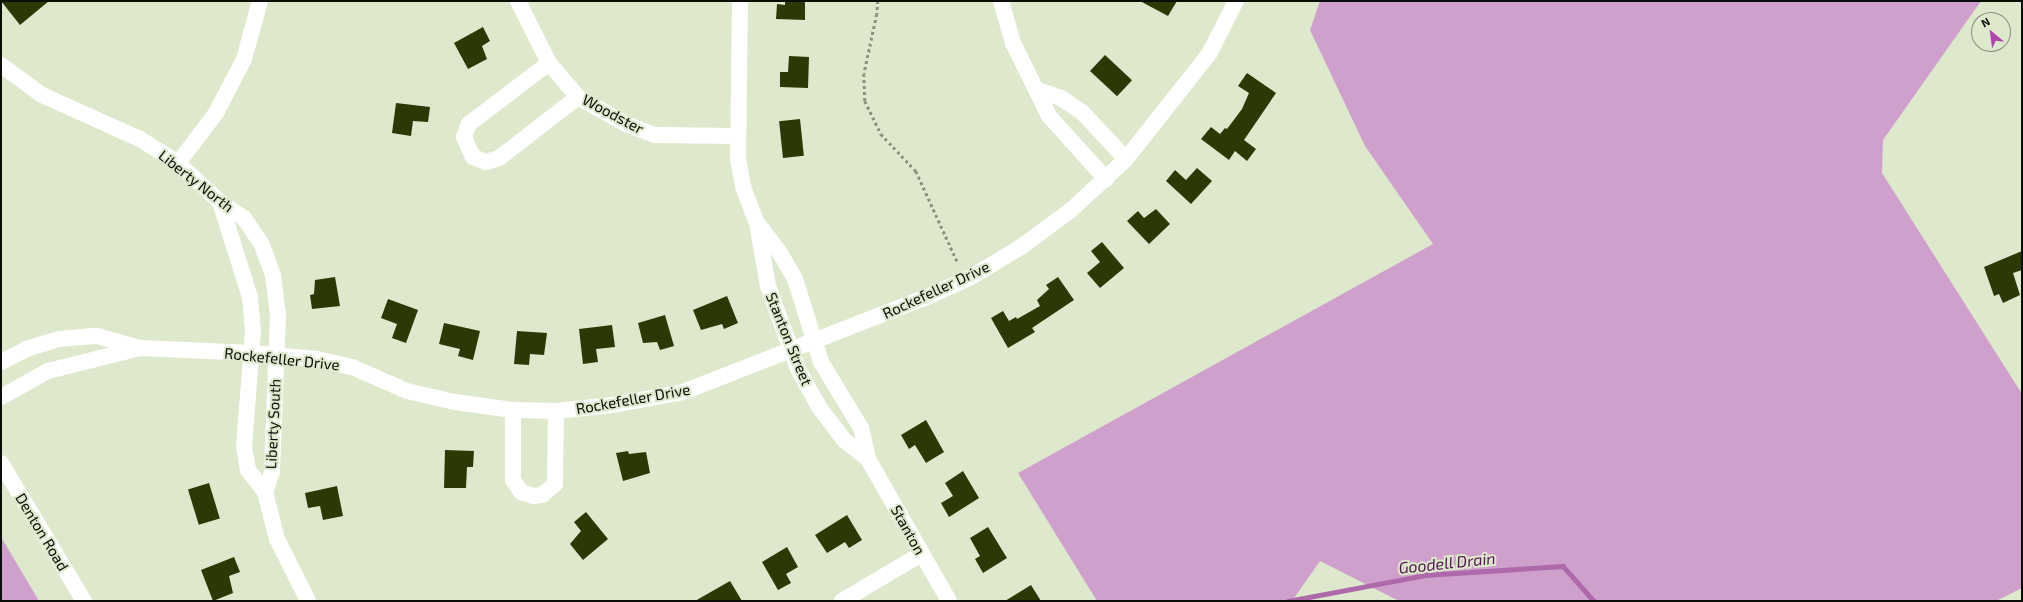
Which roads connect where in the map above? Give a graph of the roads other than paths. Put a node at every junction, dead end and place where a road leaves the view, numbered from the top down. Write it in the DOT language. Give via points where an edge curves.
graph roads {
  1 [pos="260,1"];
  2 [pos="518,1"];
  3 [pos="740,1"];
  4 [pos="1001,1"];
  5 [pos="1236,1"];
  6 [pos="549,63"];
  7 [pos="1,65"];
  8 [pos="1038,90"];
  9 [pos="578,97"];
  10 [pos="736,136"];
  11 [pos="1126,159"];
  12 [pos="178,163"];
  13 [pos="1106,179"];
  14 [pos="220,202"];
  15 [pos="757,223"];
  16 [pos="815,341"];
  17 [pos="140,348"];
  18 [pos="791,350"];
  19 [pos="252,353"];
  20 [pos="277,355"];
  21 [pos="1,362"];
  22 [pos="1,397"];
  23 [pos="513,410"];
  24 [pos="556,411"];
  25 [pos="868,459"];
  26 [pos="1,463"];
  27 [pos="265,492"];
  28 [pos="921,554"];
  29 [pos="84,601"];
  30 [pos="308,601"];
  31 [pos="842,601"];
  32 [pos="949,601"];
  1 -- 12 [label="street" via="244,59 216,113"];
  2 -- 6 [label="street, Woodster"];
  3 -- 10 [label="street, Stanton Street"];
  4 -- 8 [label="street" via="1013,43 1025,71"];
  5 -- 11 [label="street, Rockefeller Drive" via="1209,54"];
  6 -- 9 [label="street, Woodster"];
  6 -- 9 [label="street" via="469,124 464,137 473,157 486,162 499,158"];
  7 -- 12 [label="street, Liberty North" via="42,95 140,139"];
  8 -- 11 [label="street" via="1061,98 1082,112"];
  8 -- 13 [label="street" via="1049,116"];
  9 -- 10 [label="street, Woodster" via="626,124 655,135"];
  10 -- 15 [label="street, Stanton Street" via="743,187"];
  11 -- 13 [label="street, Rockefeller Drive"];
  12 -- 14 [label="street, Liberty North"];
  13 -- 16 [label="street, Rockefeller Drive" via="1021,247 971,277"];
  14 -- 19 [label="street, Liberty South" via="250,297"];
  14 -- 20 [label="street, Liberty North" via="244,218 262,245 273,275 278,314"];
  15 -- 16 [label="street, Stanton Street" via="780,252 795,279"];
  15 -- 18 [label="street, Stanton Street" via="768,286"];
  16 -- 18 [label="street, Rockefeller Drive"];
  16 -- 25 [label="street, Stanton Street" via="821,362 861,428"];
  17 -- 19 [label="street, Rockefeller Drive"];
  17 -- 21 [label="street, Rockefeller Drive" via="97,336 59,339"];
  17 -- 22 [label="street, Rockefeller Drive" via="48,371"];
  18 -- 24 [label="street, Rockefeller Drive" via="684,392 614,405"];
  18 -- 25 [label="street, Stanton Street" via="819,407 844,440"];
  19 -- 20 [label="street, Rockefeller Drive"];
  19 -- 27 [label="street, Liberty South" via="244,447 248,470"];
  20 -- 23 [label="street, Rockefeller Drive" via="317,359 352,367 407,391 455,402"];
  20 -- 27 [label="street, Liberty South" via="272,472"];
  23 -- 24 [label="street, Rockefeller Drive"];
  23 -- 24 [label="street, Rockefeller Drive" via="513,480 521,492 534,496 542,495 555,484"];
  25 -- 28 [label="street, Stanton"];
  26 -- 29 [label="street, Denton Road"];
  27 -- 30 [label="street, Liberty South" via="277,539"];
  28 -- 31 [label="street"];
  28 -- 32 [label="street, Stanton"];
}
